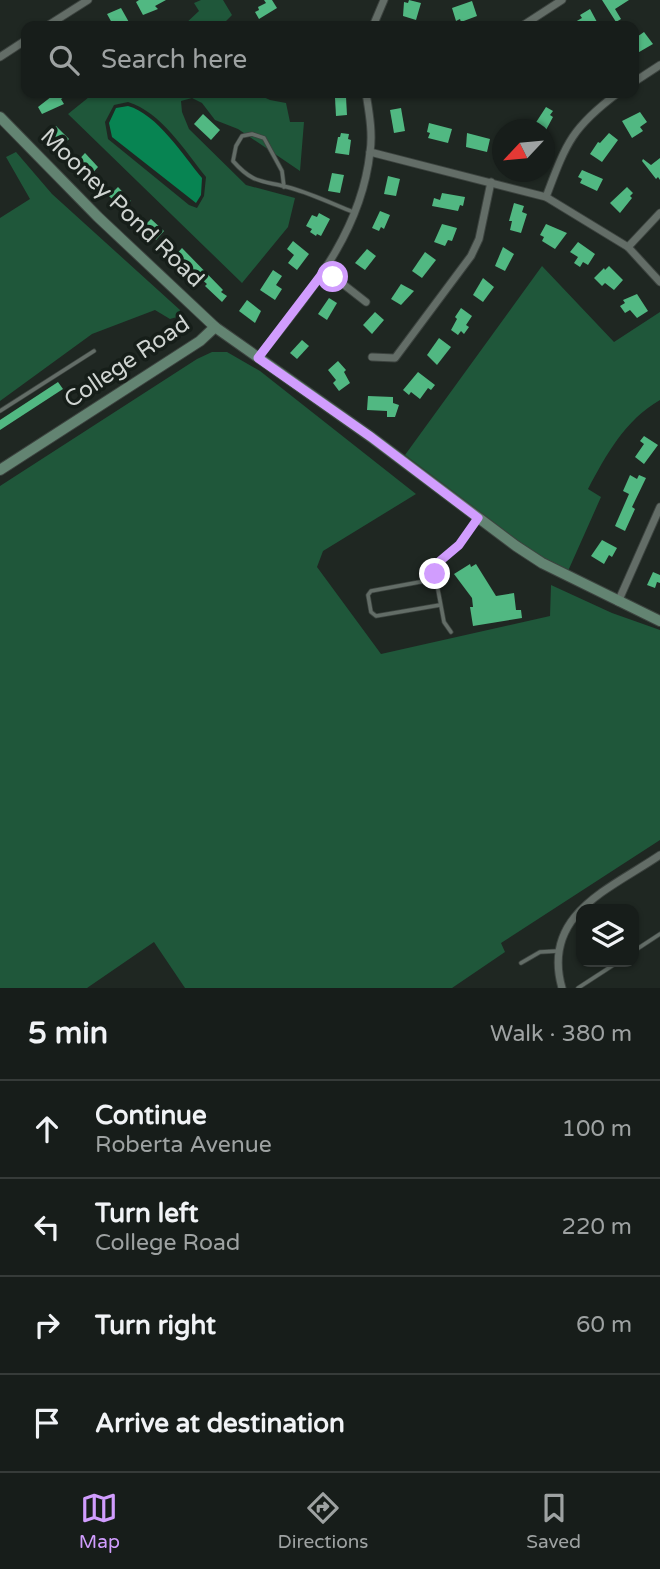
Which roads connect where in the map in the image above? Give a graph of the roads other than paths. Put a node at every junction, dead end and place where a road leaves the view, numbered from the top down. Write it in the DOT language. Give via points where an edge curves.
graph roads {
  1 [pos="88,0"];
  2 [pos="384,0"];
  3 [pos="562,0"];
  4 [pos="55,21"];
  5 [pos="375,21"];
  6 [pos="530,21"];
  7 [pos="21,43"];
  8 [pos="0,57"];
  9 [pos="660,65"];
  10 [pos="639,79"];
  11 [pos="367,98"];
  12 [pos="611,98"];
  13 [pos="0,117"];
  14 [pos="370,152"];
  15 [pos="491,182"];
  16 [pos="284,187"];
  17 [pos="546,197"];
  18 [pos="355,213"];
  19 [pos="660,213"];
  20 [pos="628,247"];
  21 [pos="325,270"];
  22 [pos="660,282"];
  23 [pos="366,302"];
  24 [pos="215,327"];
  25 [pos="94,351"];
  26 [pos="258,358"];
  27 [pos="372,358"];
  28 [pos="0,411"];
  29 [pos="1,466"];
  30 [pos="660,507"];
  31 [pos="478,518"];
  32 [pos="651,529"];
  33 [pos="660,533"];
  34 [pos="436,579"];
  35 [pos="618,602"];
  36 [pos="440,605"];
  37 [pos="660,621"];
  38 [pos="451,632"];
  39 [pos="660,855"];
  40 [pos="660,933"];
  41 [pos="639,948"];
  42 [pos="558,951"];
  43 [pos="521,963"];
  44 [pos="610,967"];
  45 [pos="562,988"];
  46 [pos="578,988"];
  1 -- 4 [label="street"];
  2 -- 5 [label="street"];
  3 -- 6 [label="street"];
  7 -- 8 [label="street"];
  9 -- 10 [label="street"];
  11 -- 14 [label="street"];
  12 -- 17 [label="street" via="572,135"];
  13 -- 24 [label="street, Mooney Pond Road"];
  14 -- 15 [label="street"];
  14 -- 18 [label="street"];
  15 -- 17 [label="street"];
  15 -- 27 [label="street" via="471,256 395,358"];
  16 -- 16 [label="lane" via="244,174 233,161 242,135 264,138 282,170"];
  16 -- 18 [label="lane"];
  17 -- 20 [label="street"];
  18 -- 21 [label="street"];
  19 -- 20 [label="street"];
  20 -- 22 [label="street"];
  21 -- 23 [label="street"];
  21 -- 26 [label="street"];
  24 -- 26 [label="street, College Road"];
  24 -- 29 [label="street, College Road" via="200,341"];
  25 -- 28 [label="lane"];
  26 -- 31 [label="street, College Road"];
  30 -- 32 [label="street"];
  31 -- 34 [label="lane" via="459,545 440,561"];
  31 -- 35 [label="street, College Road" via="542,563"];
  32 -- 33 [label="street"];
  32 -- 35 [label="street"];
  34 -- 36 [label="lane"];
  34 -- 36 [label="lane" via="368,594 376,616"];
  35 -- 37 [label="street, College Road"];
  36 -- 38 [label="lane"];
  39 -- 42 [label="street" via="575,912"];
  40 -- 41 [label="lane"];
  42 -- 43 [label="lane" via="541,952"];
  42 -- 45 [label="street"];
  44 -- 46 [label="lane"];
}
